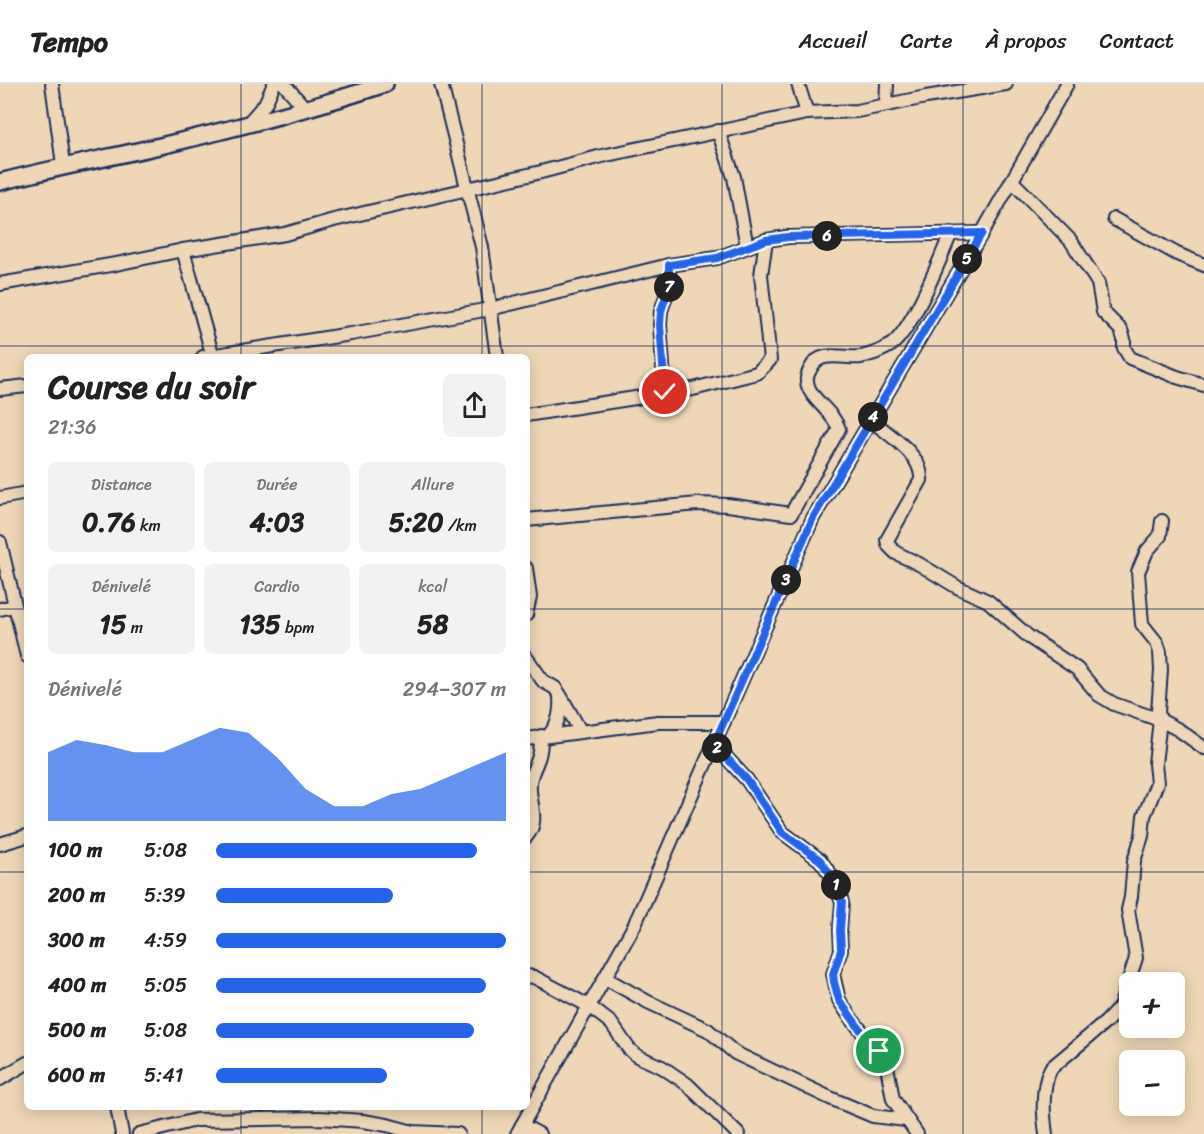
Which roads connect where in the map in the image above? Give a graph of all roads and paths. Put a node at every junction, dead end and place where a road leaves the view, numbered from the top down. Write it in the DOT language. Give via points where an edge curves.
graph roads {
  1 [pos="52,84"];
  2 [pos="274,84"];
  3 [pos="284,84"];
  4 [pos="385,84"];
  5 [pos="441,84"];
  6 [pos="798,84"];
  7 [pos="886,84"];
  8 [pos="1006,84"];
  9 [pos="1067,84"];
  10 [pos="886,105"];
  11 [pos="305,108"];
  12 [pos="807,113"];
  13 [pos="248,123"];
  14 [pos="718,131"];
  15 [pos="63,165"];
  16 [pos="1012,181"];
  17 [pos="0,182"];
  18 [pos="468,189"];
  19 [pos="1114,219"];
  20 [pos="951,233"];
  21 [pos="982,233"];
  22 [pos="766,240"];
  23 [pos="747,247"];
  24 [pos="183,250"];
  25 [pos="669,265"];
  26 [pos="1204,266"];
  27 [pos="0,284"];
  28 [pos="490,309"];
  29 [pos="209,354"];
  30 [pos="228,354"];
  31 [pos="497,354"];
  32 [pos="1204,385"];
  33 [pos="24,386"];
  34 [pos="0,389"];
  35 [pos="665,392"];
  36 [pos="530,414"];
  37 [pos="871,420"];
  38 [pos="24,494"];
  39 [pos="0,498"];
  40 [pos="791,514"];
  41 [pos="813,518"];
  42 [pos="530,520"];
  43 [pos="1162,521"];
  44 [pos="0,543"];
  45 [pos="0,609"];
  46 [pos="19,613"];
  47 [pos="24,640"];
  48 [pos="530,663"];
  49 [pos="560,695"];
  50 [pos="1160,720"];
  51 [pos="724,722"];
  52 [pos="581,732"];
  53 [pos="545,736"];
  54 [pos="530,738"];
  55 [pos="714,744"];
  56 [pos="1204,748"];
  57 [pos="530,779"];
  58 [pos="530,792"];
  59 [pos="530,833"];
  60 [pos="24,838"];
  61 [pos="0,844"];
  62 [pos="530,976"];
  63 [pos="604,978"];
  64 [pos="589,1006"];
  65 [pos="24,1065"];
  66 [pos="0,1079"];
  67 [pos="118,1110"];
  68 [pos="906,1119"];
  69 [pos="520,1130"];
  70 [pos="122,1134"];
  71 [pos="139,1134"];
  72 [pos="458,1134"];
  73 [pos="539,1134"];
  74 [pos="738,1134"];
  75 [pos="917,1134"];
  76 [pos="1046,1134"];
  1 -- 15 [label="street"];
  2 -- 13 [label="street" via="265,104"];
  3 -- 11 [label="street"];
  4 -- 11 [label="main road"];
  5 -- 18 [label="street"];
  6 -- 12 [label="street"];
  7 -- 10 [label="street"];
  8 -- 10 [label="street"];
  9 -- 16 [label="street"];
  10 -- 12 [label="street" via="857,111"];
  11 -- 13 [label="main road"];
  12 -- 14 [label="street"];
  13 -- 15 [label="main road"];
  14 -- 18 [label="street"];
  14 -- 23 [label="street" via="734,177"];
  15 -- 17 [label="main road"];
  16 -- 21 [label="street"];
  16 -- 32 [label="street" via="1071,241 1098,283 1103,312 1121,330 1130,358"];
  18 -- 24 [label="street" via="285,234"];
  18 -- 28 [label="street" via="482,247"];
  19 -- 26 [label="street"];
  20 -- 21 [label="street"];
  20 -- 22 [label="street"];
  20 -- 40 [label="street" via="928,288 891,345 861,357 823,357 813,364 807,382 810,391 840,429"];
  21 -- 37 [label="street"];
  22 -- 23 [label="street"];
  22 -- 35 [label="street" via="761,275 770,360 767,365 751,374"];
  23 -- 25 [label="street" via="717,258"];
  24 -- 27 [label="street"];
  24 -- 29 [label="street"];
  25 -- 28 [label="street"];
  25 -- 35 [label="street" via="669,287 660,325"];
  28 -- 30 [label="street"];
  28 -- 31 [label="street"];
  33 -- 34 [label="street"];
  35 -- 36 [label="street"];
  37 -- 41 [label="street"];
  37 -- 50 [label="street" via="907,451 922,472 887,540 896,554 988,601 1029,637 1077,669 1099,695"];
  38 -- 39 [label="street"];
  40 -- 41 [label="street"];
  40 -- 42 [label="street" via="698,504"];
  41 -- 51 [label="street"];
  43 -- 50 [label="street" via="1160,536 1147,551 1138,572 1142,624 1160,652"];
  44 -- 46 [label="street"];
  45 -- 46 [label="street"];
  46 -- 47 [label="street"];
  48 -- 49 [label="street"];
  49 -- 52 [label="street"];
  49 -- 53 [label="street" via="557,725"];
  50 -- 56 [label="street"];
  50 -- 76 [label="street" via="1157,783 1144,816 1128,910 1136,958 1120,1007 1051,1068 1046,1077"];
  51 -- 52 [label="street" via="658,722"];
  51 -- 55 [label="street"];
  52 -- 53 [label="street"];
  53 -- 54 [label="street"];
  53 -- 57 [label="street"];
  55 -- 63 [label="street" via="634,926"];
  55 -- 68 [label="street" via="747,780 782,832 820,860 831,875 842,902 841,950 833,974 839,1000 886,1061 893,1099"];
  58 -- 59 [label="street" via="535,820"];
  60 -- 61 [label="street"];
  62 -- 64 [label="street"];
  63 -- 64 [label="street"];
  63 -- 68 [label="street" via="708,1030 735,1053 830,1098 873,1116"];
  64 -- 69 [label="street"];
  64 -- 74 [label="street" via="610,1023 637,1056 662,1066 687,1084"];
  65 -- 66 [label="street"];
  67 -- 70 [label="street"];
  68 -- 75 [label="street"];
  69 -- 73 [label="street"];
  71 -- 72 [label="street" via="196,1120 320,1118 363,1121 413,1132"];
}
